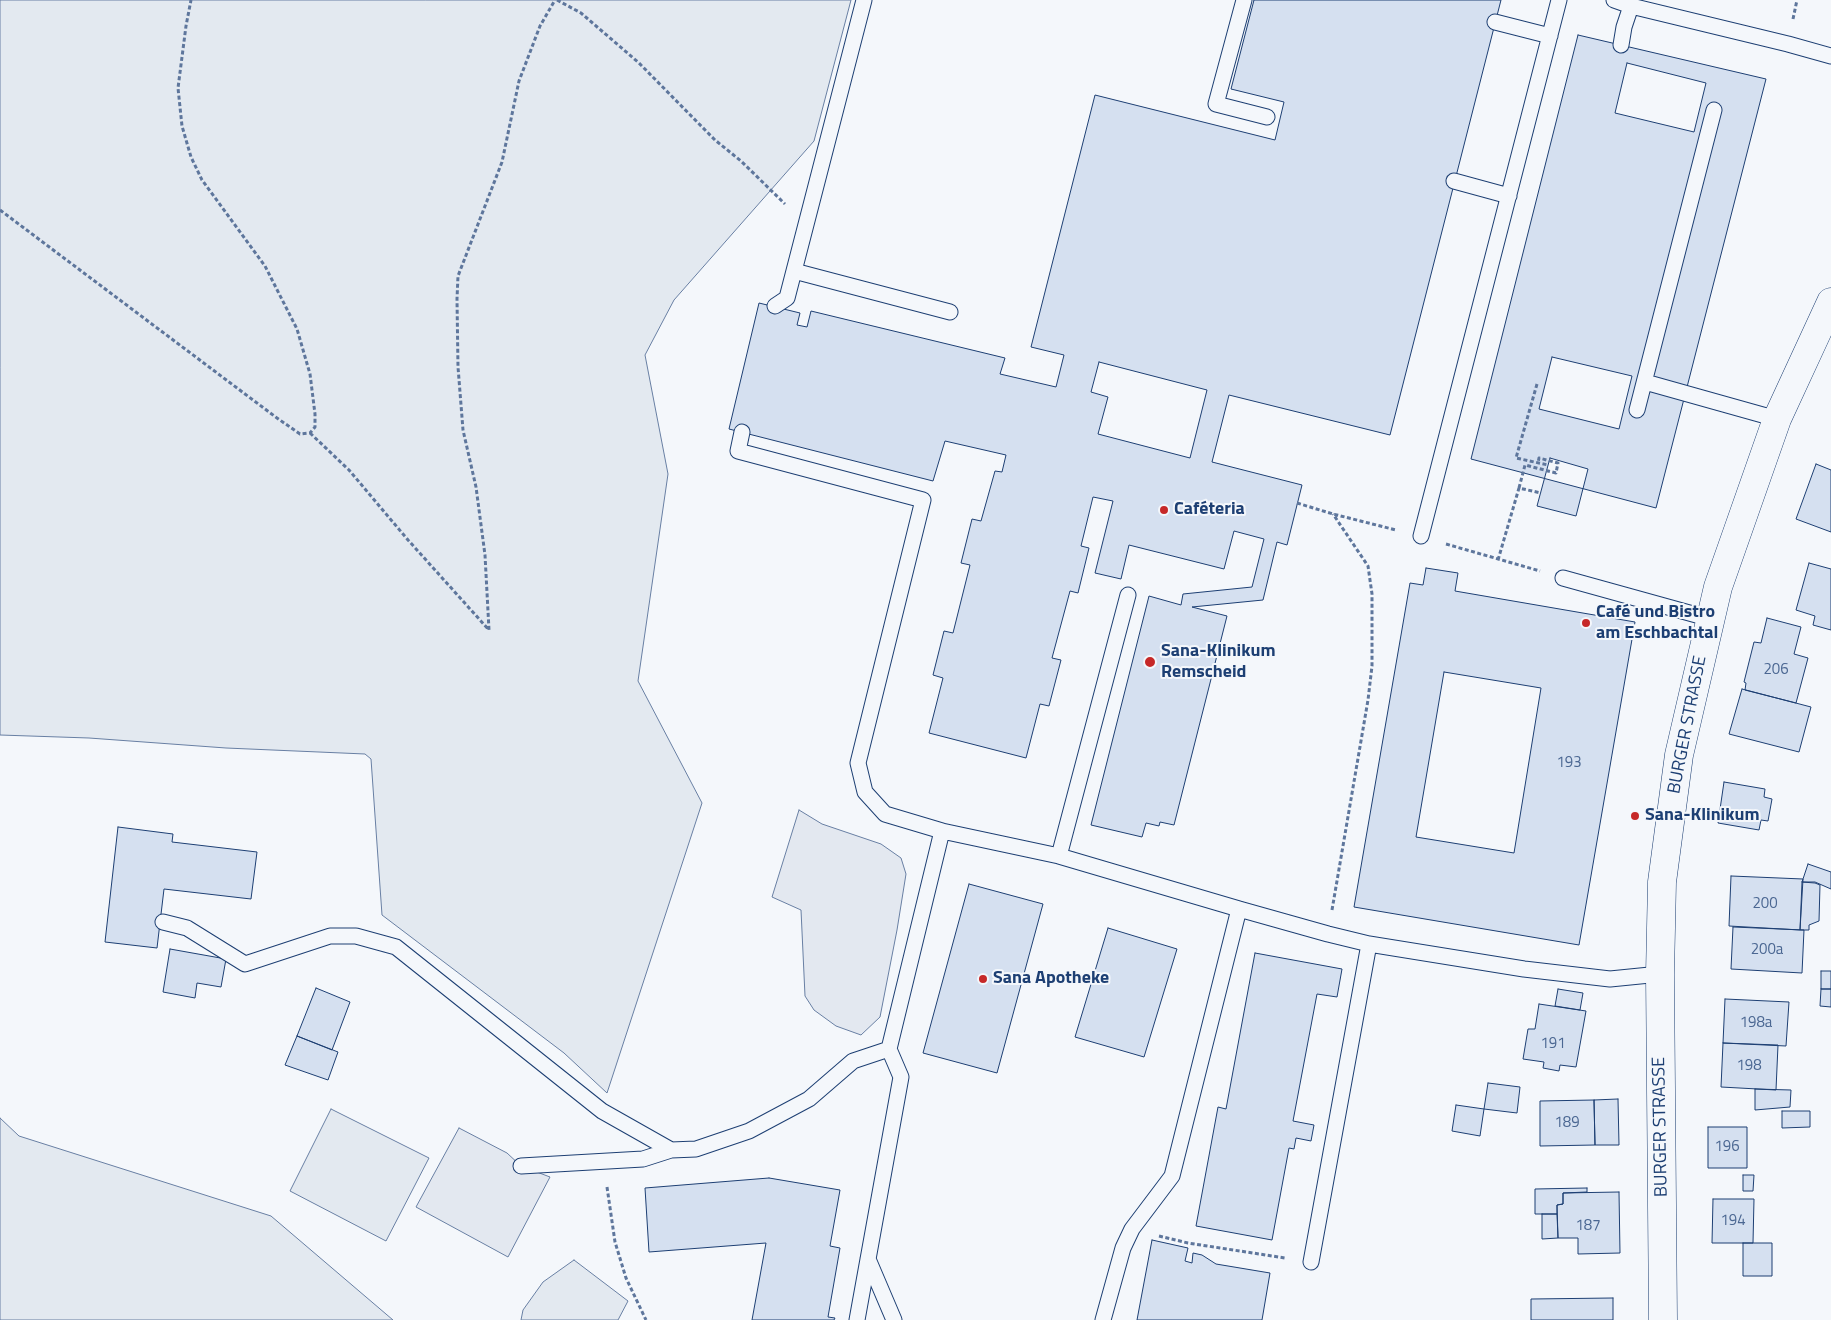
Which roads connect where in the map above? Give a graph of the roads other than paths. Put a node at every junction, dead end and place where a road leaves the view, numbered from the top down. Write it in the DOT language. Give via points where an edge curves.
graph roads {
  1 [pos="864,0"];
  2 [pos="1244,0"];
  3 [pos="1559,0"];
  4 [pos="1614,0"];
  5 [pos="1631,6"];
  6 [pos="1495,22"];
  7 [pos="1550,36"];
  8 [pos="1621,45"];
  9 [pos="1831,56"];
  10 [pos="1714,110"];
  11 [pos="1267,118"];
  12 [pos="1454,181"];
  13 [pos="1509,196"];
  14 [pos="794,271"];
  15 [pos="1831,302"];
  16 [pos="775,306"];
  17 [pos="950,312"];
  18 [pos="1645,382"];
  19 [pos="1637,410"];
  20 [pos="1777,419"];
  21 [pos="742,432"];
  22 [pos="1421,536"];
  23 [pos="1563,578"];
  24 [pos="1128,596"];
  25 [pos="1711,619"];
  26 [pos="942,831"];
  27 [pos="1059,856"];
  28 [pos="1239,909"];
  29 [pos="163,922"];
  30 [pos="1369,944"];
  31 [pos="1660,974"];
  32 [pos="889,1049"];
  33 [pos="671,1150"];
  34 [pos="521,1166"];
  35 [pos="868,1259"];
  36 [pos="1311,1262"];
  37 [pos="858,1320"];
  38 [pos="894,1320"];
  39 [pos="1103,1320"];
  40 [pos="1663,1320"];
  1 -- 14 [label="lane"];
  2 -- 11 [label="lane" via="1216,104"];
  3 -- 7 [label="lane"];
  4 -- 5 [label="lane"];
  5 -- 8 [label="lane"];
  5 -- 9 [label="lane"];
  6 -- 7 [label="lane"];
  7 -- 13 [label="lane"];
  10 -- 18 [label="lane"];
  12 -- 13 [label="lane"];
  13 -- 22 [label="lane"];
  14 -- 16 [label="lane" via="788,298"];
  14 -- 17 [label="lane"];
  15 -- 20 [label="main road, BURGER STRASSE"];
  18 -- 19 [label="lane"];
  18 -- 20 [label="lane"];
  20 -- 25 [label="main road, BURGER STRASSE" via="1718,587"];
  21 -- 26 [label="lane" via="738,451 923,500 858,763 865,792 885,814"];
  23 -- 25 [label="lane"];
  24 -- 27 [label="lane"];
  25 -- 31 [label="main road, BURGER STRASSE" via="1679,755 1662,882"];
  26 -- 27 [label="lane"];
  26 -- 32 [label="lane"];
  27 -- 28 [label="lane"];
  28 -- 30 [label="lane"];
  28 -- 39 [label="lane" via="1172,1176 1132,1229 1123,1248"];
  29 -- 33 [label="lane" via="187,928 245,964 330,936 356,936 396,948 602,1111"];
  30 -- 31 [label="lane" via="1610,979"];
  30 -- 36 [label="lane"];
  31 -- 40 [label="main road, BURGER STRASSE"];
  32 -- 33 [label="lane" via="853,1061 808,1099 749,1131 696,1149"];
  32 -- 35 [label="lane" via="901,1077"];
  33 -- 34 [label="lane" via="643,1159"];
  35 -- 37 [label="lane"];
  35 -- 38 [label="lane"];
}
